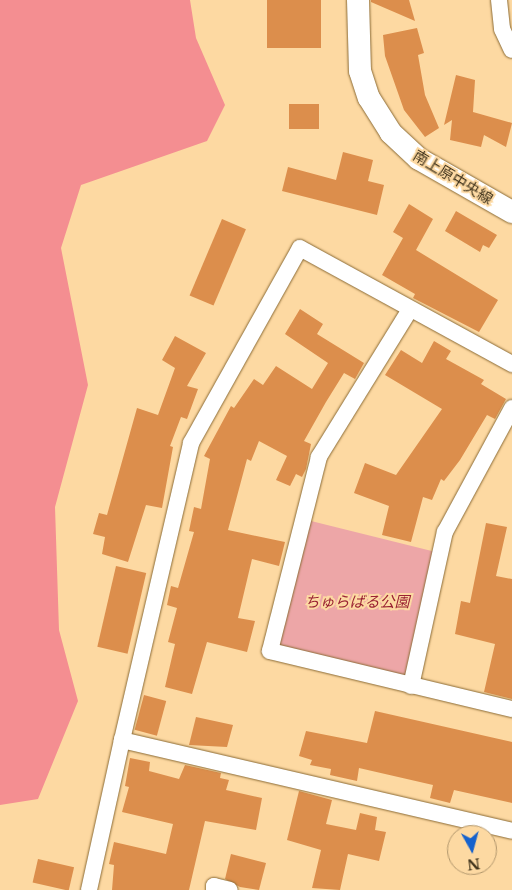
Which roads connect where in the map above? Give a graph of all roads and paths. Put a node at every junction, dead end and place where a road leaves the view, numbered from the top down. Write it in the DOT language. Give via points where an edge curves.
graph roads {
  1 [pos="358,0"];
  2 [pos="499,0"];
  3 [pos="512,50"];
  4 [pos="512,212"];
  5 [pos="410,311"];
  6 [pos="512,364"];
  7 [pos="512,408"];
  8 [pos="411,686"];
  9 [pos="512,709"];
  10 [pos="122,740"];
  11 [pos="512,831"];
  12 [pos="89,890"];
  13 [pos="214,890"];
  14 [pos="230,890"];
  1 -- 4 [label="street, 南上原中央線" via="360,71 369,98 391,134 418,159"];
  2 -- 3 [label="street" via="502,29"];
  5 -- 6 [label="street"];
  5 -- 8 [label="street" via="319,457 270,651"];
  5 -- 10 [label="street" via="300,248 191,442"];
  7 -- 8 [label="street" via="445,532"];
  8 -- 9 [label="street"];
  10 -- 11 [label="street"];
  10 -- 12 [label="street"];
  13 -- 14 [label="street" via="214,886"];
}
